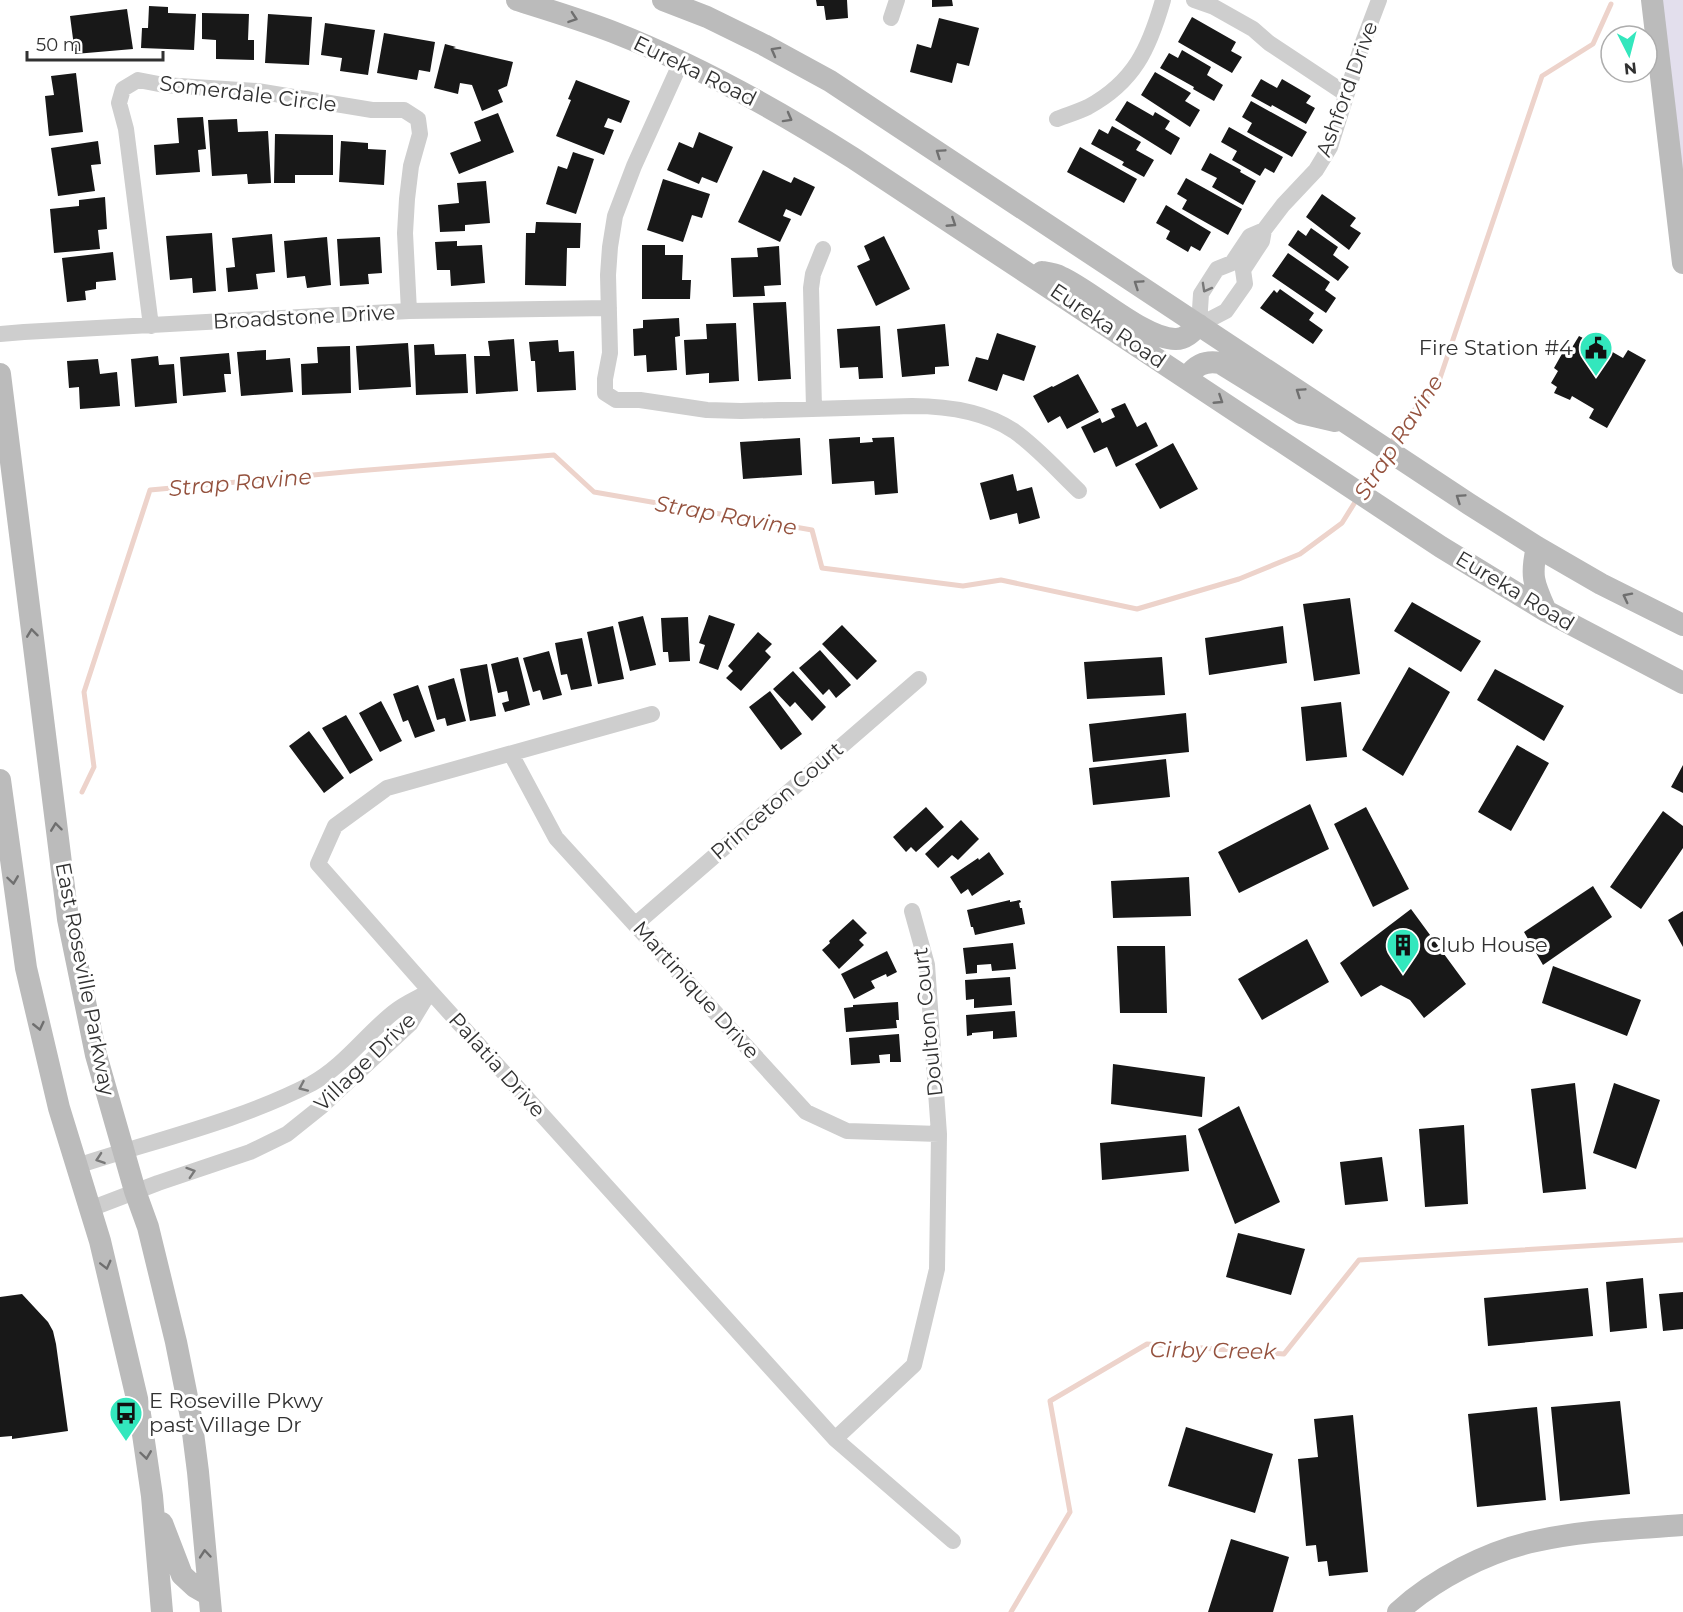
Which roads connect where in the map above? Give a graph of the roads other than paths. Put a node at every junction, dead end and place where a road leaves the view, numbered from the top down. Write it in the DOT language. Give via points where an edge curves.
graph roads {
  1 [pos="517,0"];
  2 [pos="663,0"];
  3 [pos="897,0"];
  4 [pos="1163,0"];
  5 [pos="1194,0"];
  6 [pos="1379,0"];
  7 [pos="1652,0"];
  8 [pos="891,18"];
  9 [pos="681,62"];
  10 [pos="1346,94"];
  11 [pos="1057,118"];
  12 [pos="823,249"];
  13 [pos="1683,263"];
  14 [pos="1015,265"];
  15 [pos="1238,266"];
  16 [pos="609,308"];
  17 [pos="409,310"];
  18 [pos="1199,325"];
  19 [pos="151,326"];
  20 [pos="0,334"];
  21 [pos="0,374"];
  22 [pos="1186,378"];
  23 [pos="814,408"];
  24 [pos="1359,430"];
  25 [pos="1078,491"];
  26 [pos="1537,547"];
  27 [pos="1546,611"];
  28 [pos="1683,625"];
  29 [pos="919,679"];
  30 [pos="1683,683"];
  31 [pos="652,714"];
  32 [pos="511,754"];
  33 [pos="0,780"];
  34 [pos="912,910"];
  35 [pos="636,924"];
  36 [pos="430,991"];
  37 [pos="939,1134"];
  38 [pos="123,1151"];
  39 [pos="77,1166"];
  40 [pos="135,1191"];
  41 [pos="90,1209"];
  42 [pos="835,1439"];
  43 [pos="152,1496"];
  44 [pos="1683,1525"];
  45 [pos="953,1541"];
  46 [pos="210,1603"];
  47 [pos="161,1605"];
  48 [pos="180,1612"];
  49 [pos="1398,1612"];
  1 -- 9 [label="main road, Eureka Road, one-way" via="613,32"];
  18 -- 2 [label="main road, one-way" via="830,81 765,45"];
  3 -- 8 [label="street"];
  4 -- 11 [label="street" via="1145,52 1131,73 1113,91 1086,108"];
  5 -- 10 [label="street" via="1253,29"];
  6 -- 10 [label="street, Ashford Drive"];
  7 -- 13 [label="main road"];
  9 -- 14 [label="main road, Eureka Road, one-way" via="800,124"];
  9 -- 16 [label="street" via="615,216 608,275"];
  10 -- 15 [label="street, Ashford Drive" via="1323,159 1264,230 1262,242"];
  12 -- 23 [label="street" via="811,288"];
  14 -- 18 [label="main road" via="1060,277 1159,336 1188,336"];
  14 -- 22 [label="main road, Eureka Road"];
  15 -- 18 [label="street, Ashford Drive, one-way" via="1217,269 1201,294"];
  15 -- 18 [label="street, Ashford Drive" via="1245,284 1226,311"];
  16 -- 17 [label="street, Broadstone Drive"];
  16 -- 23 [label="street" via="610,353 605,393 616,400 707,410"];
  17 -- 19 [label="street, Broadstone Drive"];
  17 -- 19 [label="street, Somerdale Circle" via="405,233 411,166 420,135 418,119 404,110 372,110 257,91 138,80 123,89 119,103 126,129"];
  24 -- 18 [label="main road, one-way"];
  19 -- 20 [label="street, Broadstone Drive"];
  38 -- 21 [label="main road, East Roseville Parkway, one-way" via="96,1055 68,920"];
  22 -- 24 [label="main road" via="1206,362 1220,363 1301,413"];
  22 -- 27 [label="main road, Eureka Road, one-way"];
  23 -- 25 [label="street" via="938,406 966,411 1013,431"];
  26 -- 24 [label="main road, one-way"];
  26 -- 27 [label="main road" via="1534,584"];
  28 -- 26 [label="main road, one-way"];
  27 -- 30 [label="main road, Eureka Road"];
  29 -- 35 [label="street, Princeton Court"];
  31 -- 32 [label="street"];
  32 -- 35 [label="street, Martinique Drive" via="556,838"];
  32 -- 36 [label="street, Palatia Drive" via="387,788 335,826 318,864"];
  33 -- 39 [label="main road, one-way" via="26,969"];
  34 -- 37 [label="street, Doulton Court" via="927,966"];
  35 -- 37 [label="street, Martinique Drive" via="806,1112 847,1131"];
  36 -- 38 [label="street, Village Drive, one-way" via="395,1011 341,1062 312,1083 253,1110"];
  40 -- 36 [label="street, Village Drive, one-way" via="250,1152 287,1134 410,1024"];
  36 -- 42 [label="street, Palatia Drive"];
  37 -- 42 [label="street, Doulton Court" via="937,1269 914,1365"];
  38 -- 39 [label="street, Village Drive, one-way"];
  38 -- 40 [label="main road, East Roseville Parkway"];
  39 -- 41 [label="main road"];
  40 -- 41 [label="street, Village Drive"];
  46 -- 40 [label="main road, East Roseville Parkway, one-way" via="191,1417 162,1280"];
  41 -- 43 [label="main road, one-way" via="131,1368"];
  42 -- 45 [label="street, Palatia Drive"];
  43 -- 46 [label="main road" via="182,1575"];
  43 -- 47 [label="main road"];
  44 -- 49 [label="main road" via="1534,1541 1499,1552 1448,1576"];
  47 -- 48 [label="main road"];
}
